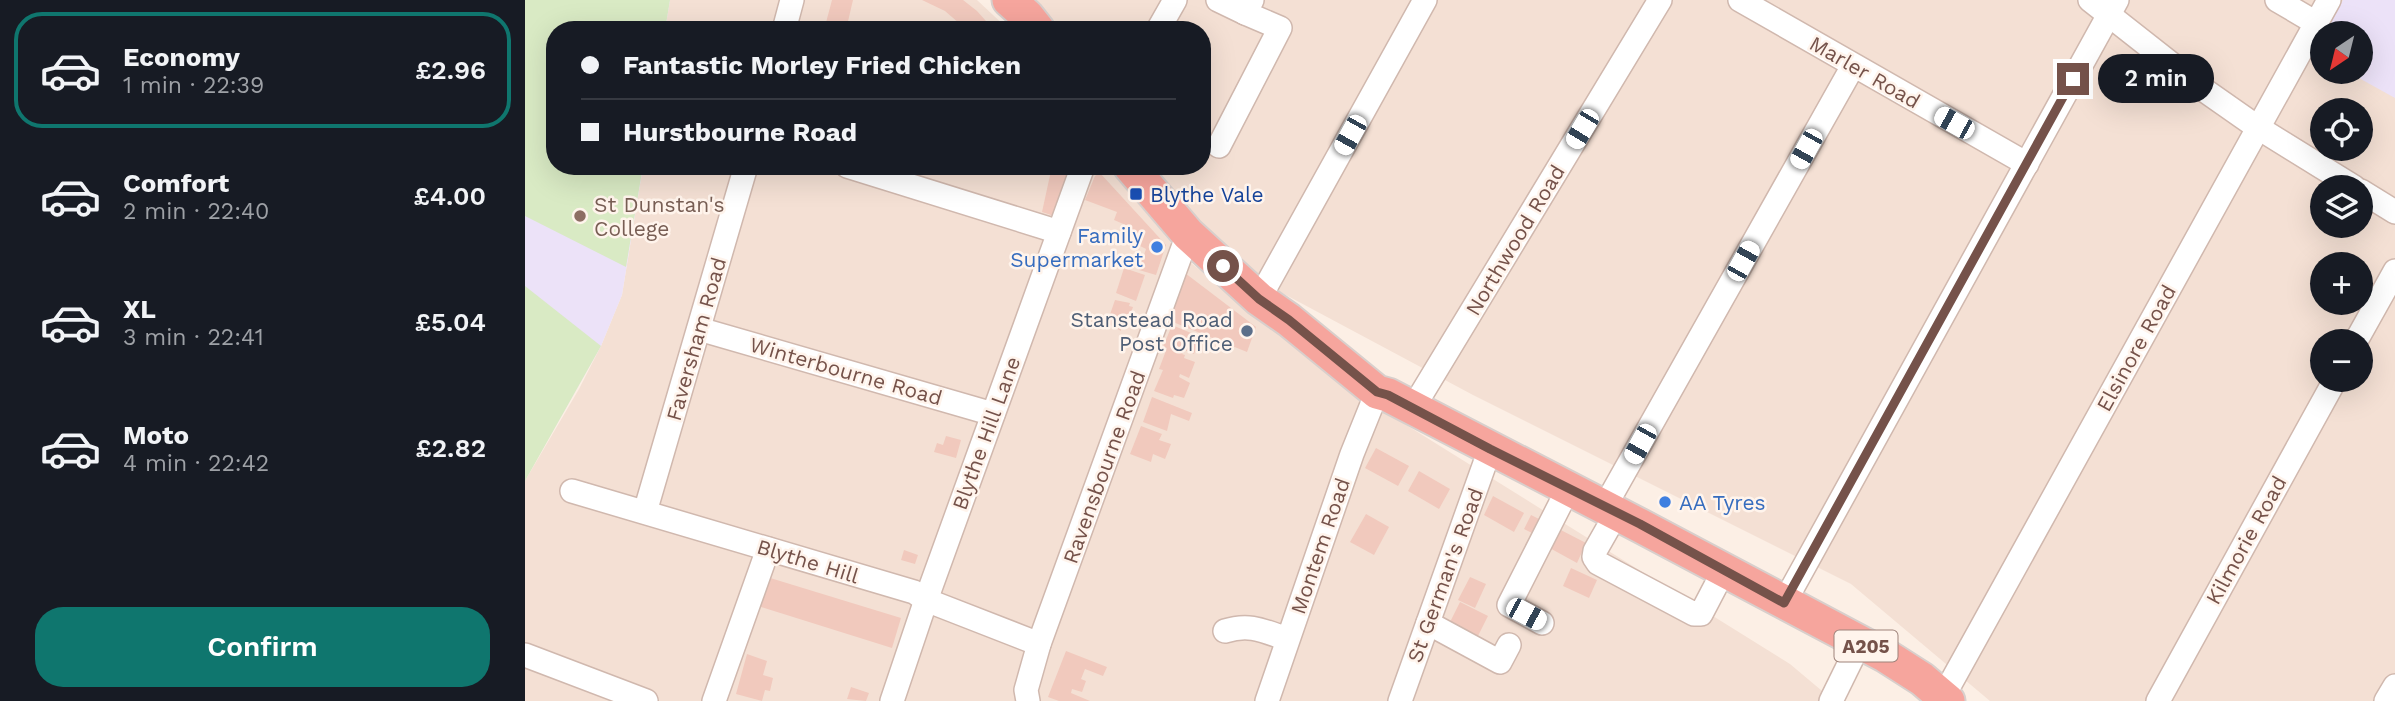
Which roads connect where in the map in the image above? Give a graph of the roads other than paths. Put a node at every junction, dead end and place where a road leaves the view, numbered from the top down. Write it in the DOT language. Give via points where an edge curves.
graph roads {
  1 [pos="792,0"];
  2 [pos="1175,0"];
  3 [pos="1218,0"];
  4 [pos="1425,0"];
  5 [pos="1660,0"];
  6 [pos="1740,0"];
  7 [pos="2090,0"];
  8 [pos="2277,0"];
  9 [pos="2329,0"];
  10 [pos="1249,7"];
  11 [pos="2113,8"];
  12 [pos="786,21"];
  13 [pos="1163,21"];
  14 [pos="2313,21"];
  15 [pos="2317,21"];
  16 [pos="2310,34"];
  17 [pos="1853,66"];
  18 [pos="2257,127"];
  19 [pos="1219,146"];
  20 [pos="2027,164"];
  21 [pos="743,175"];
  22 [pos="875,175"];
  23 [pos="1080,175"];
  24 [pos="1138,175"];
  25 [pos="2335,175"];
  26 [pos="2373,198"];
  27 [pos="2395,212"];
  28 [pos="1059,233"];
  29 [pos="1188,234"];
  30 [pos="2395,271"];
  31 [pos="1259,299"];
  32 [pos="699,329"];
  33 [pos="2363,329"];
  34 [pos="1377,392"];
  35 [pos="2328,392"];
  36 [pos="1413,408"];
  37 [pos="993,414"];
  38 [pos="1490,449"];
  39 [pos="1568,489"];
  40 [pos="572,491"];
  41 [pos="1610,511"];
  42 [pos="645,512"];
  43 [pos="768,549"];
  44 [pos="1724,570"];
  45 [pos="926,600"];
  46 [pos="1784,603"];
  47 [pos="1428,623"];
  48 [pos="1542,623"];
  49 [pos="1225,631"];
  50 [pos="1287,639"];
  51 [pos="1860,642"];
  52 [pos="1039,644"];
  53 [pos="1509,645"];
  54 [pos="525,655"];
  55 [pos="2395,686"];
  56 [pos="1946,699"];
  57 [pos="646,701"];
  58 [pos="714,701"];
  59 [pos="892,701"];
  60 [pos="1028,701"];
  61 [pos="1267,701"];
  62 [pos="1400,701"];
  63 [pos="1831,701"];
  64 [pos="2158,701"];
  65 [pos="2386,701"];
  1 -- 12 [label="street"];
  2 -- 13 [label="street"];
  3 -- 10 [label="street"];
  4 -- 31 [label="street"];
  5 -- 36 [label="street, Northwood Road"];
  6 -- 17 [label="street, Marler Road"];
  7 -- 11 [label="street"];
  8 -- 14 [label="street"];
  9 -- 15 [label="street, Elsinore Road"];
  10 -- 19 [label="street" via="1279,28"];
  11 -- 18 [label="street" via="2207,92"];
  11 -- 20 [label="street"];
  16 -- 18 [label="street, Elsinore Road"];
  17 -- 20 [label="street, Marler Road"];
  17 -- 41 [label="street"];
  18 -- 25 [label="street"];
  18 -- 56 [label="street, Elsinore Road"];
  20 -- 46 [label="street"];
  21 -- 32 [label="street, Faversham Road"];
  22 -- 28 [label="street"];
  23 -- 28 [label="street, Blythe Hill Lane"];
  24 -- 29 [label="highway, A205"];
  26 -- 27 [label="street"];
  28 -- 37 [label="street, Blythe Hill Lane"];
  29 -- 31 [label="highway, A205"];
  29 -- 52 [label="street, Ravensbourne Road"];
  30 -- 33 [label="street"];
  31 -- 34 [label="highway, A205"];
  32 -- 37 [label="street, Winterbourne Road"];
  32 -- 42 [label="street, Faversham Road"];
  34 -- 36 [label="highway, A205"];
  34 -- 50 [label="street, Montem Road"];
  35 -- 64 [label="street, Kilmorie Road"];
  36 -- 38 [label="highway, A205"];
  37 -- 45 [label="street, Blythe Hill Lane"];
  38 -- 39 [label="highway, A205"];
  38 -- 47 [label="street, St German's Road"];
  39 -- 41 [label="highway, A205"];
  39 -- 48 [label="street" via="1509,605"];
  40 -- 42 [label="street, Blythe Hill"];
  41 -- 44 [label="highway, A205"];
  41 -- 44 [label="street" via="1595,551 1598,563 1694,614 1701,614"];
  42 -- 43 [label="street, Blythe Hill"];
  43 -- 45 [label="street, Blythe Hill" via="914,592"];
  43 -- 58 [label="street"];
  44 -- 46 [label="highway, A205"];
  45 -- 52 [label="street, Blythe Hill"];
  45 -- 59 [label="street, Blythe Hill Lane"];
  46 -- 51 [label="highway, A205"];
  47 -- 53 [label="street" via="1500,662"];
  47 -- 62 [label="street, St German's Road"];
  49 -- 50 [label="street" via="1249,627"];
  50 -- 61 [label="street, Montem Road"];
  51 -- 56 [label="highway, A205" via="1906,667"];
  51 -- 63 [label="street"];
  52 -- 60 [label="street, Ravensbourne Road" via="1026,690"];
  54 -- 57 [label="street"];
  55 -- 65 [label="street"];
}
